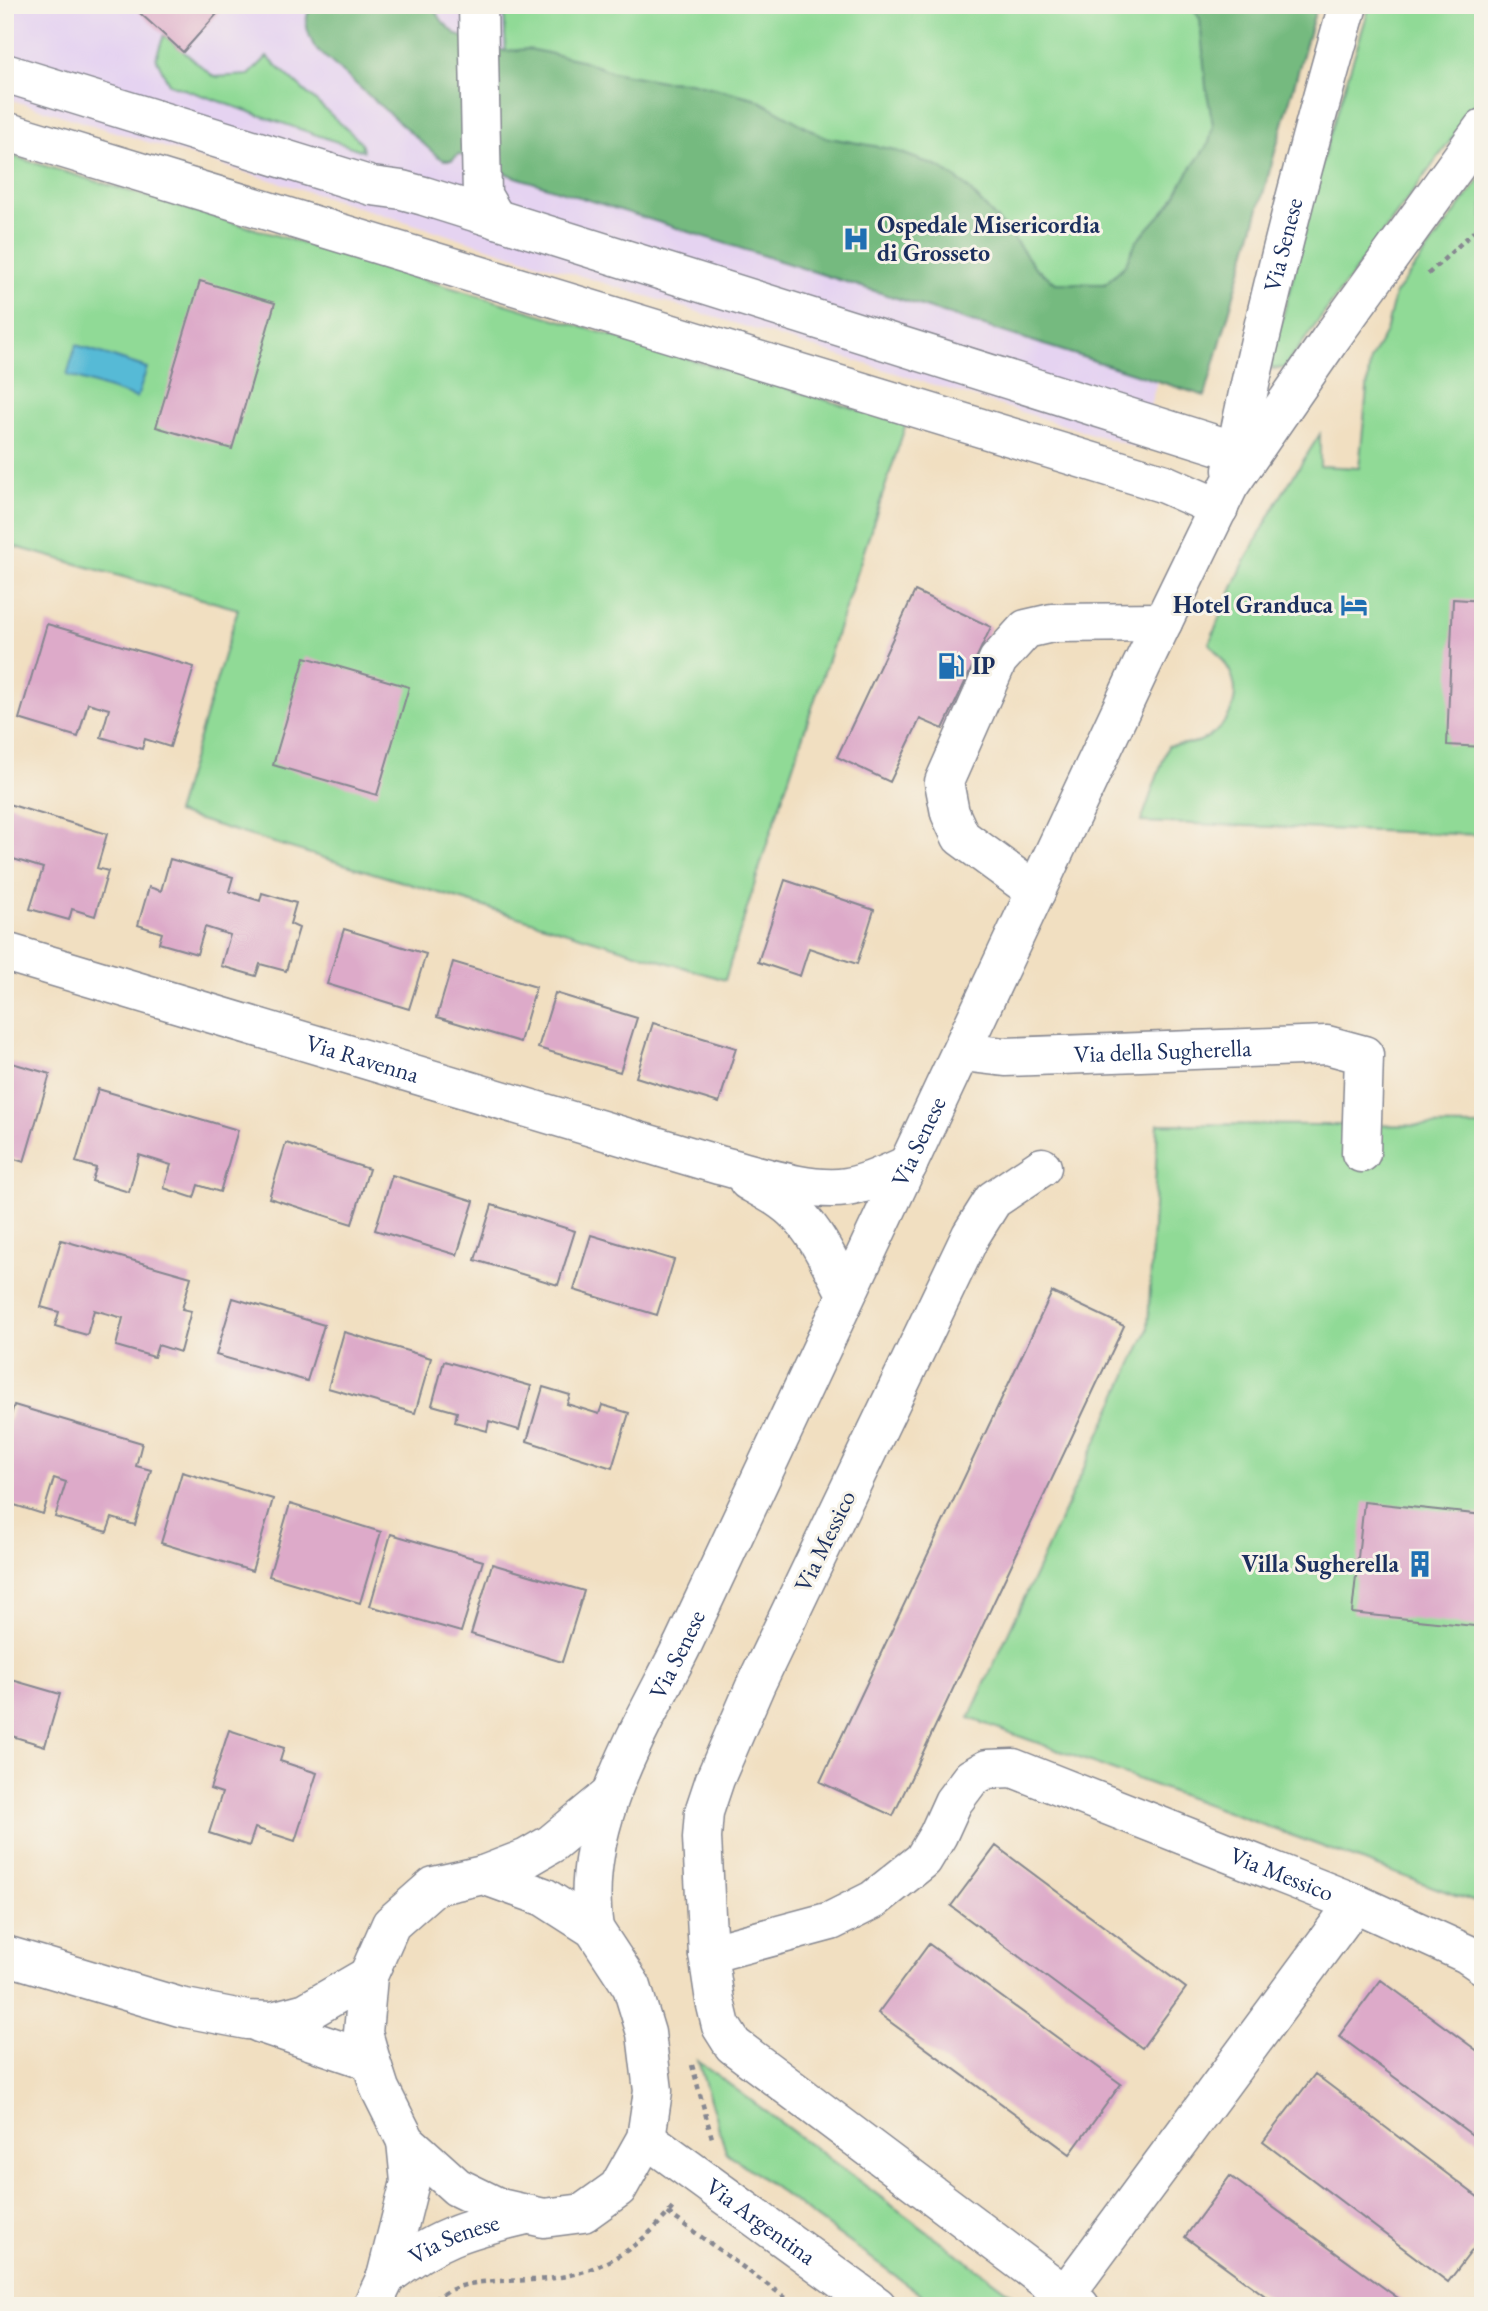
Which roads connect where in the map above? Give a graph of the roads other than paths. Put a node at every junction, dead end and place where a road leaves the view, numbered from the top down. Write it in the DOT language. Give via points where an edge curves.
graph roads {
  1 [pos="478,5"];
  2 [pos="1348,5"];
  3 [pos="5,47"];
  4 [pos="5,73"];
  5 [pos="1483,128"];
  6 [pos="5,131"];
  7 [pos="402,190"];
  8 [pos="496,219"];
  9 [pos="1228,482"];
  10 [pos="1163,622"];
  11 [pos="1036,892"];
  12 [pos="5,952"];
  13 [pos="962,1052"];
  14 [pos="1361,1153"];
  15 [pos="719,1165"];
  16 [pos="908,1165"];
  17 [pos="1042,1167"];
  18 [pos="846,1293"];
  19 [pos="609,1796"];
  20 [pos="483,1875"];
  21 [pos="1355,1903"];
  22 [pos="594,1929"];
  23 [pos="708,1954"];
  24 [pos="5,1955"];
  25 [pos="1483,1965"];
  26 [pos="368,1976"];
  27 [pos="247,2020"];
  28 [pos="371,2061"];
  29 [pos="646,2138"];
  30 [pos="406,2141"];
  31 [pos="528,2214"];
  32 [pos="379,2291"];
  33 [pos="1073,2300"];
  34 [pos="877,2306"];
  1 -- 8 [label="street" via="482,195"];
  2 -- 9 [label="street, Via Senese" via="1304,162"];
  3 -- 7 [label="street" via="364,164"];
  4 -- 7 [label="street" via="372,186"];
  5 -- 9 [label="street, Via Senese"];
  6 -- 9 [label="street" via="1162,482"];
  7 -- 8 [label="street"];
  8 -- 9 [label="street"];
  9 -- 10 [label="street, Via Senese"];
  10 -- 11 [label="street, Via Senese"];
  10 -- 11 [label="street" via="1052,623 1026,629 999,660 944,782 961,837"];
  11 -- 13 [label="street, Via Senese"];
  12 -- 15 [label="street, Via Ravenna"];
  13 -- 14 [label="street, Via della Sugherella" via="1004,1057 1327,1045 1364,1055"];
  13 -- 16 [label="street, Via Senese"];
  15 -- 16 [label="street, Via Ravenna" via="834,1188 863,1183"];
  15 -- 18 [label="street, Via Ravenna" via="774,1195 799,1216"];
  16 -- 18 [label="street, Via Senese"];
  17 -- 23 [label="street, Via Messico" via="993,1200 971,1235 720,1768 704,1812 702,1838"];
  18 -- 19 [label="street, Via Senese"];
  19 -- 20 [label="street, Via Senese" via="551,1844"];
  19 -- 22 [label="street, Via Senese" via="592,1862"];
  20 -- 22 [label="street" via="544,1897"];
  20 -- 26 [label="street, Via Senese" via="434,1886 391,1924"];
  21 -- 23 [label="street, Via Messico" via="1013,1769 987,1769 971,1778 953,1802 922,1860 873,1900 831,1921"];
  21 -- 25 [label="street, Via Messico"];
  21 -- 33 [label="street, Via Messico"];
  22 -- 29 [label="street" via="632,1987 646,2034 653,2091"];
  23 -- 33 [label="street, Via Messico" via="721,2026 733,2045"];
  24 -- 27 [label="street" via="180,2007"];
  26 -- 27 [label="street" via="306,2012 272,2021"];
  26 -- 28 [label="street, Via Senese" via="363,2034"];
  27 -- 28 [label="street"];
  28 -- 30 [label="street, Via Senese"];
  29 -- 31 [label="street" via="618,2188 583,2213 544,2218"];
  29 -- 34 [label="street, Via Argentina"];
  30 -- 31 [label="street" via="457,2187 500,2208"];
  30 -- 32 [label="street, Via Senese" via="410,2182"];
  31 -- 32 [label="street, Via Senese" via="443,2238 414,2255"];
}
